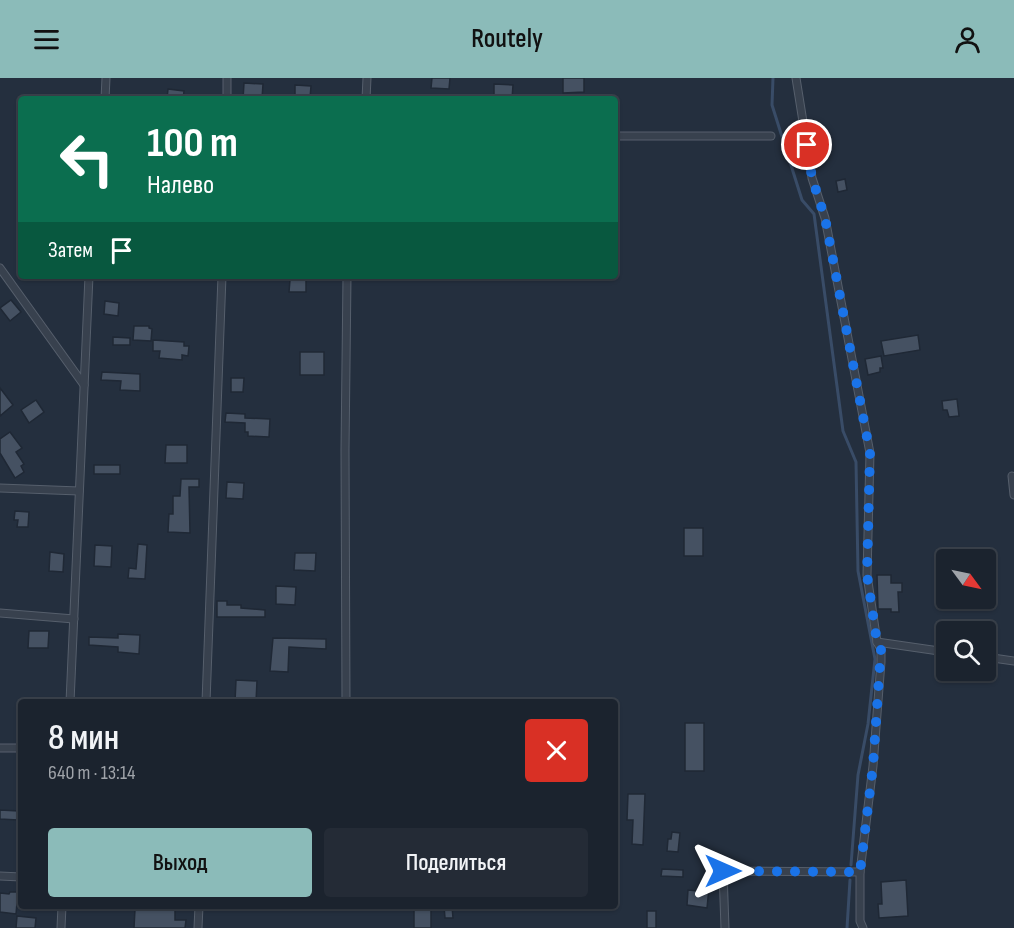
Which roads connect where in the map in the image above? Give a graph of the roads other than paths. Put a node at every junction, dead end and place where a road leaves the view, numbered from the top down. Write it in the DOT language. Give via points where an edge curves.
graph roads {
  1 [pos="106,78"];
  2 [pos="227,78"];
  3 [pos="367,78"];
  4 [pos="796,78"];
  5 [pos="105,96"];
  6 [pos="227,96"];
  7 [pos="366,96"];
  8 [pos="618,136"];
  9 [pos="771,136"];
  10 [pos="0,268"];
  11 [pos="88,279"];
  12 [pos="222,279"];
  13 [pos="347,279"];
  14 [pos="84,386"];
  15 [pos="1012,476"];
  16 [pos="0,488"];
  17 [pos="80,491"];
  18 [pos="1014,495"];
  19 [pos="0,613"];
  20 [pos="74,619"];
  21 [pos="877,642"];
  22 [pos="936,651"];
  23 [pos="996,658"];
  24 [pos="1014,661"];
  25 [pos="70,699"];
  26 [pos="206,699"];
  27 [pos="346,699"];
  28 [pos="0,748"];
  29 [pos="18,748"];
  30 [pos="860,872"];
  31 [pos="0,876"];
  32 [pos="18,877"];
  33 [pos="62,909"];
  34 [pos="199,909"];
  35 [pos="61,928"];
  36 [pos="198,928"];
  37 [pos="725,928"];
  38 [pos="863,928"];
  1 -- 5 [label="street"];
  2 -- 6 [label="street"];
  3 -- 7 [label="street"];
  4 -- 21 [label="street" via="812,178 825,218 870,453 867,575"];
  8 -- 9 [label="street"];
  10 -- 14 [label="street"];
  11 -- 14 [label="street"];
  12 -- 26 [label="street"];
  13 -- 27 [label="street"];
  14 -- 17 [label="street"];
  15 -- 18 [label="street"];
  16 -- 17 [label="street"];
  17 -- 20 [label="street"];
  19 -- 20 [label="street"];
  20 -- 25 [label="street"];
  21 -- 22 [label="street"];
  21 -- 30 [label="street" via="881,662"];
  23 -- 24 [label="street"];
  28 -- 29 [label="street"];
  30 -- 37 [label="street" via="723,871"];
  30 -- 38 [label="street"];
  31 -- 32 [label="street"];
  33 -- 35 [label="street"];
  34 -- 36 [label="street"];
}
